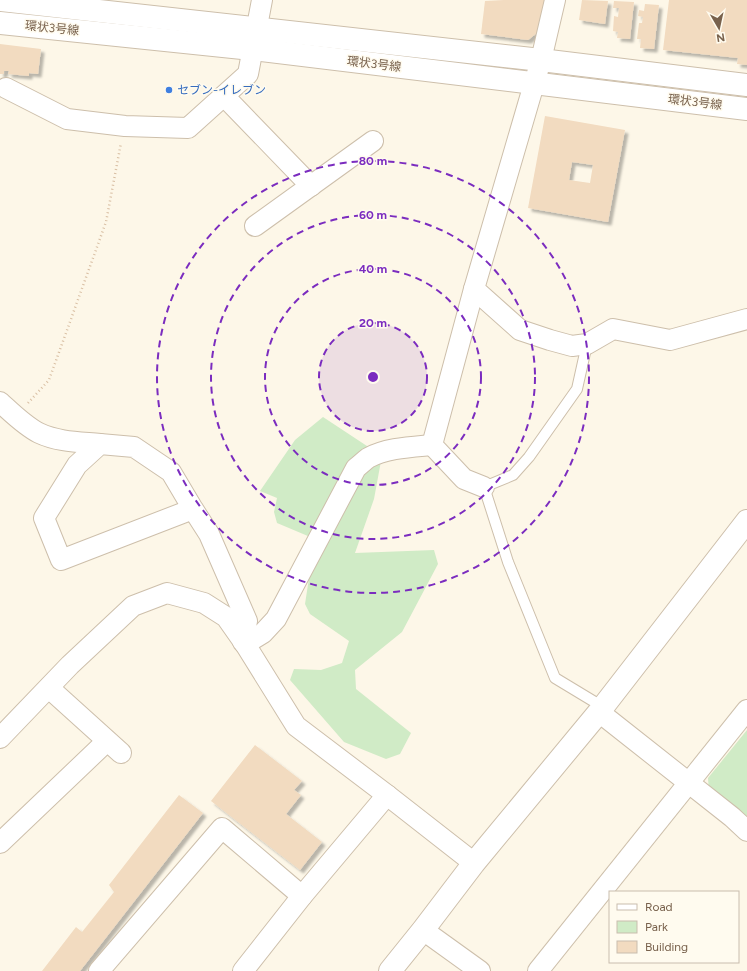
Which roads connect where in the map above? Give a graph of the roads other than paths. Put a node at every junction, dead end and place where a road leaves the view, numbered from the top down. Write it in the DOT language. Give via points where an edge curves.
graph roads {
  1 [pos="7,0"];
  2 [pos="262,0"];
  3 [pos="555,0"];
  4 [pos="0,23"];
  5 [pos="257,28"];
  6 [pos="252,49"];
  7 [pos="541,60"];
  8 [pos="535,82"];
  9 [pos="747,85"];
  10 [pos="2,91"];
  11 [pos="224,96"];
  12 [pos="747,109"];
  13 [pos="373,141"];
  14 [pos="311,186"];
  15 [pos="255,226"];
  16 [pos="474,289"];
  17 [pos="747,319"];
  18 [pos="588,344"];
  19 [pos="0,402"];
  20 [pos="100,444"];
  21 [pos="432,445"];
  22 [pos="484,487"];
  23 [pos="193,509"];
  24 [pos="747,521"];
  25 [pos="244,643"];
  26 [pos="49,688"];
  27 [pos="601,710"];
  28 [pos="747,710"];
  29 [pos="0,738"];
  30 [pos="688,783"];
  31 [pos="387,795"];
  32 [pos="747,832"];
  33 [pos="0,843"];
  34 [pos="474,863"];
  35 [pos="302,896"];
  36 [pos="423,930"];
  37 [pos="99,971"];
  38 [pos="243,971"];
  39 [pos="390,971"];
  40 [pos="480,971"];
  41 [pos="538,971"];
  1 -- 5 [label="street, 環状3号線"];
  2 -- 5 [label="street"];
  3 -- 7 [label="street"];
  4 -- 6 [label="street, 環状3号線"];
  5 -- 6 [label="street"];
  5 -- 7 [label="street, 環状3号線"];
  6 -- 8 [label="street, 環状3号線"];
  6 -- 11 [label="street" via="248,74"];
  7 -- 8 [label="street"];
  7 -- 9 [label="street, 環状3号線"];
  8 -- 12 [label="street, 環状3号線"];
  8 -- 16 [label="street"];
  10 -- 11 [label="street" via="67,119 125,126 188,128"];
  11 -- 14 [label="street"];
  13 -- 14 [label="street"];
  14 -- 15 [label="street"];
  16 -- 18 [label="street" via="520,330 572,346"];
  16 -- 21 [label="street"];
  17 -- 18 [label="street" via="670,340 613,329"];
  18 -- 22 [label="lane" via="577,389 529,458 513,475"];
  19 -- 20 [label="street" via="39,433 63,440"];
  20 -- 23 [label="street" via="134,447 171,472"];
  20 -- 23 [label="street" via="77,465 44,518 62,560"];
  21 -- 22 [label="street" via="464,479"];
  21 -- 25 [label="street" via="390,451 368,458 356,468 276,619 264,633"];
  22 -- 27 [label="lane" via="508,562 555,678"];
  23 -- 25 [label="street" via="209,534 247,621"];
  24 -- 27 [label="street"];
  25 -- 26 [label="street" via="226,617 204,604 167,593 132,606"];
  25 -- 31 [label="street" via="296,726"];
  26 -- 29 [label="street"];
  26 -- 33 [label="street" via="114,747"];
  27 -- 30 [label="street"];
  27 -- 34 [label="street"];
  28 -- 30 [label="street"];
  30 -- 32 [label="street"];
  30 -- 41 [label="street"];
  31 -- 34 [label="street"];
  31 -- 35 [label="street"];
  34 -- 36 [label="street"];
  35 -- 37 [label="street" via="222,828"];
  35 -- 38 [label="street"];
  36 -- 39 [label="street"];
  36 -- 40 [label="street"];
}
